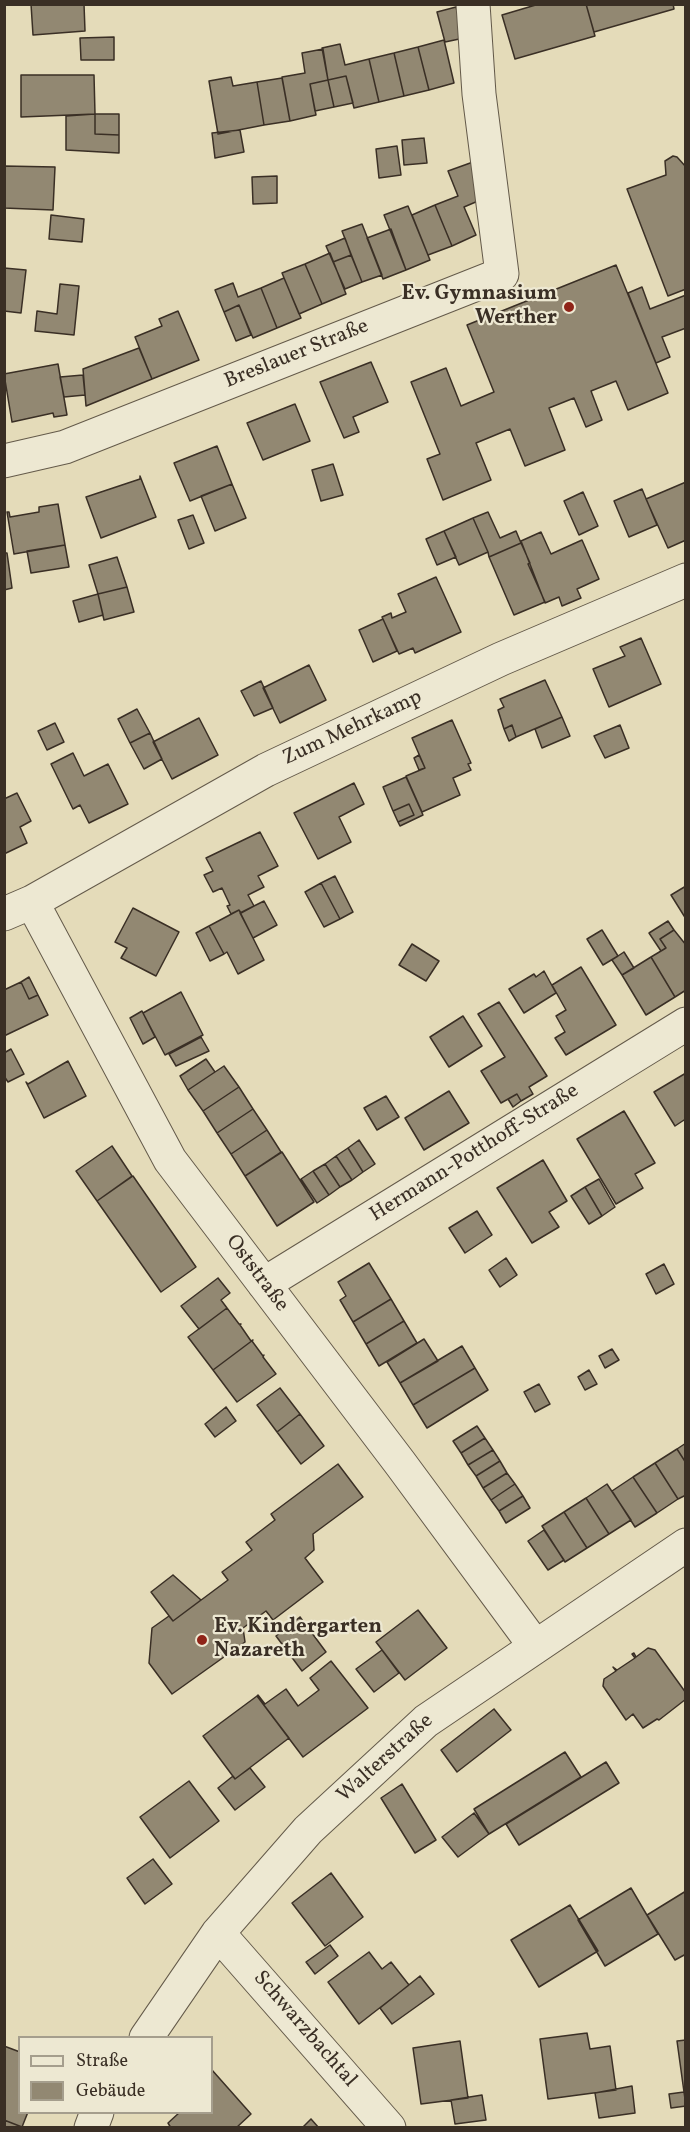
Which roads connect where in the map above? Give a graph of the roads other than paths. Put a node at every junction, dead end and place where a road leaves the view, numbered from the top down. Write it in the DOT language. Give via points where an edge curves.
graph roads {
  1 [pos="473,4"];
  2 [pos="4,461"];
  3 [pos="686,580"];
  4 [pos="18,908"];
  5 [pos="686,1024"];
  6 [pos="264,1284"];
  7 [pos="686,1545"];
  8 [pos="535,1646"];
  9 [pos="218,1933"];
  10 [pos="147,2036"];
  11 [pos="389,2127"];
  1 -- 2 [label="street, Breslauer Straße" via="479,93 502,274 65,447"];
  3 -- 4 [label="street, Zum Mehrkamp" via="501,659 266,770"];
  4 -- 6 [label="street, Oststraße" via="170,1160"];
  5 -- 6 [label="street, Hermann-Potthoff-Straße"];
  6 -- 8 [label="street, Oststraße"];
  7 -- 8 [label="street, Walterstraße"];
  8 -- 9 [label="street, Walterstraße" via="426,1721 308,1830"];
  9 -- 10 [label="street, Walterstraße"];
  9 -- 11 [label="street, Schwarzbachtal"];
}
